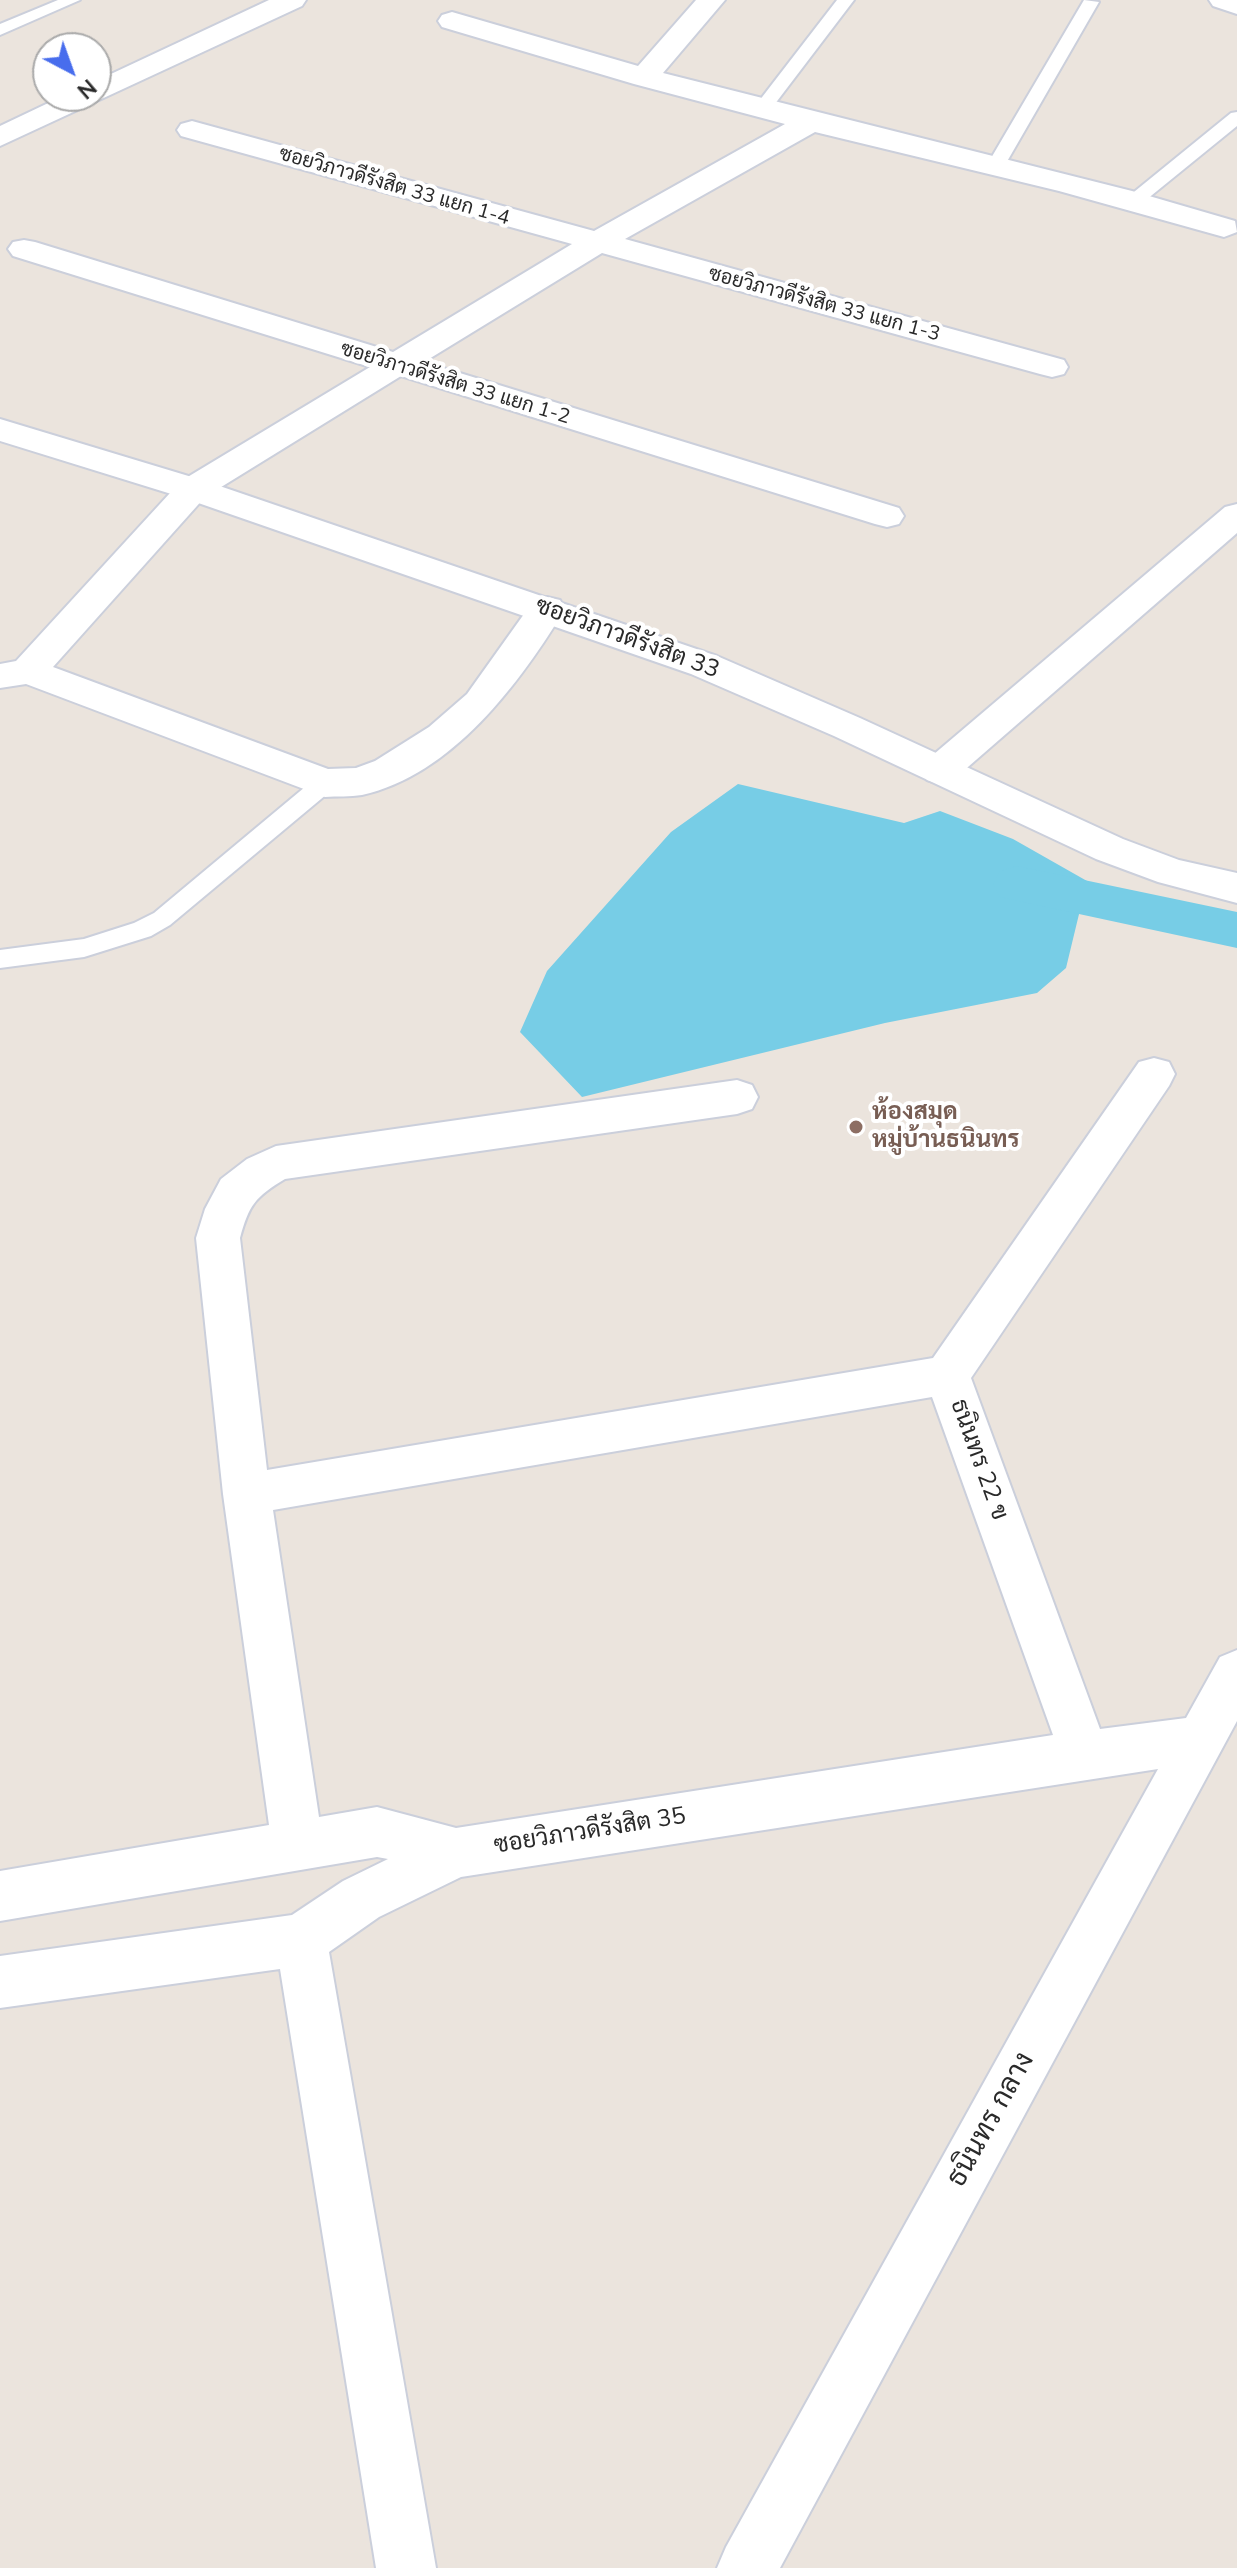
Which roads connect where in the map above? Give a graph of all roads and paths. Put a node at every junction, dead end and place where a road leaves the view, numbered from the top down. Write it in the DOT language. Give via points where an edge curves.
graph roads {
  1 [pos="72,0"];
  2 [pos="292,0"];
  3 [pos="674,0"];
  4 [pos="846,0"];
  5 [pos="1223,0"];
  6 [pos="1091,2"];
  7 [pos="708,4"];
  8 [pos="1237,6"];
  9 [pos="452,21"];
  10 [pos="0,30"];
  11 [pos="644,78"];
  12 [pos="112,84"];
  13 [pos="762,109"];
  14 [pos="53,112"];
  15 [pos="1237,117"];
  16 [pos="810,122"];
  17 [pos="192,130"];
  18 [pos="0,137"];
  19 [pos="996,165"];
  20 [pos="1135,200"];
  21 [pos="1224,228"];
  22 [pos="596,243"];
  23 [pos="24,249"];
  24 [pos="394,366"];
  25 [pos="1052,367"];
  26 [pos="0,430"];
  27 [pos="193,489"];
  28 [pos="1237,515"];
  29 [pos="887,516"];
  30 [pos="547,609"];
  31 [pos="14,674"];
  32 [pos="940,770"];
  33 [pos="325,783"];
  34 [pos="1237,888"];
  35 [pos="0,959"];
  36 [pos="1154,1074"];
  37 [pos="737,1097"];
  38 [pos="947,1375"];
  39 [pos="246,1494"];
  40 [pos="1237,1673"];
  41 [pos="1200,1740"];
  42 [pos="1085,1754"];
  43 [pos="298,1845"];
  44 [pos="456,1853"];
  45 [pos="0,1896"];
  46 [pos="301,1940"];
  47 [pos="0,1982"];
  48 [pos="406,2568"];
  49 [pos="747,2568"];
  1 -- 10 [label="lane"];
  2 -- 12 [label="street"];
  3 -- 7 [label="street"];
  4 -- 13 [label="lane"];
  5 -- 8 [label="street"];
  6 -- 19 [label="lane"];
  7 -- 11 [label="street"];
  9 -- 11 [label="street"];
  11 -- 13 [label="street"];
  13 -- 16 [label="street"];
  14 -- 18 [label="street"];
  15 -- 20 [label="lane"];
  16 -- 19 [label="street"];
  16 -- 22 [label="street"];
  17 -- 22 [label="street, ซอยวิภาวดีรังสิต 33 แยก 1-4"];
  19 -- 20 [label="street"];
  20 -- 21 [label="street"];
  22 -- 24 [label="street"];
  22 -- 25 [label="street, ซอยวิภาวดีรังสิต 33 แยก 1-3"];
  23 -- 24 [label="street, ซอยวิภาวดีรังสิต 33 แยก 1-2"];
  24 -- 27 [label="street"];
  24 -- 29 [label="street, ซอยวิภาวดีรังสิต 33 แยก 1-2"];
  26 -- 27 [label="street, ซอยวิภาวดีรังสิต 33"];
  27 -- 30 [label="street, ซอยวิภาวดีรังสิต 33"];
  27 -- 31 [label="street"];
  28 -- 32 [label="street"];
  30 -- 32 [label="street, ซอยวิภาวดีรังสิต 33" via="776,694"];
  30 -- 33 [label="street" via="480,703 442,736 388,771 359,782"];
  31 -- 33 [label="street"];
  32 -- 34 [label="street, ซอยวิภาวดีรังสิต 33" via="1138,861"];
  33 -- 35 [label="lane" via="139,934 110,945"];
  36 -- 38 [label="street, ธนินทร 22 ข"];
  37 -- 39 [label="street" via="276,1163 247,1180 229,1198 218,1238"];
  38 -- 39 [label="street"];
  38 -- 42 [label="street, ธนินทร 22 ข"];
  39 -- 43 [label="street"];
  40 -- 41 [label="street, ธนินทร กลาง"];
  41 -- 42 [label="street, ซอยวิภาวดีรังสิต 35"];
  41 -- 49 [label="street, ธนินทร กลาง"];
  42 -- 44 [label="street, ซอยวิภาวดีรังสิต 35"];
  43 -- 44 [label="street" via="377,1832"];
  43 -- 45 [label="street"];
  44 -- 46 [label="street, ซอยวิภาวดีรังสิต 35" via="361,1899"];
  46 -- 47 [label="street, ซอยวิภาวดีรังสิต 35"];
  46 -- 48 [label="street"];
}
